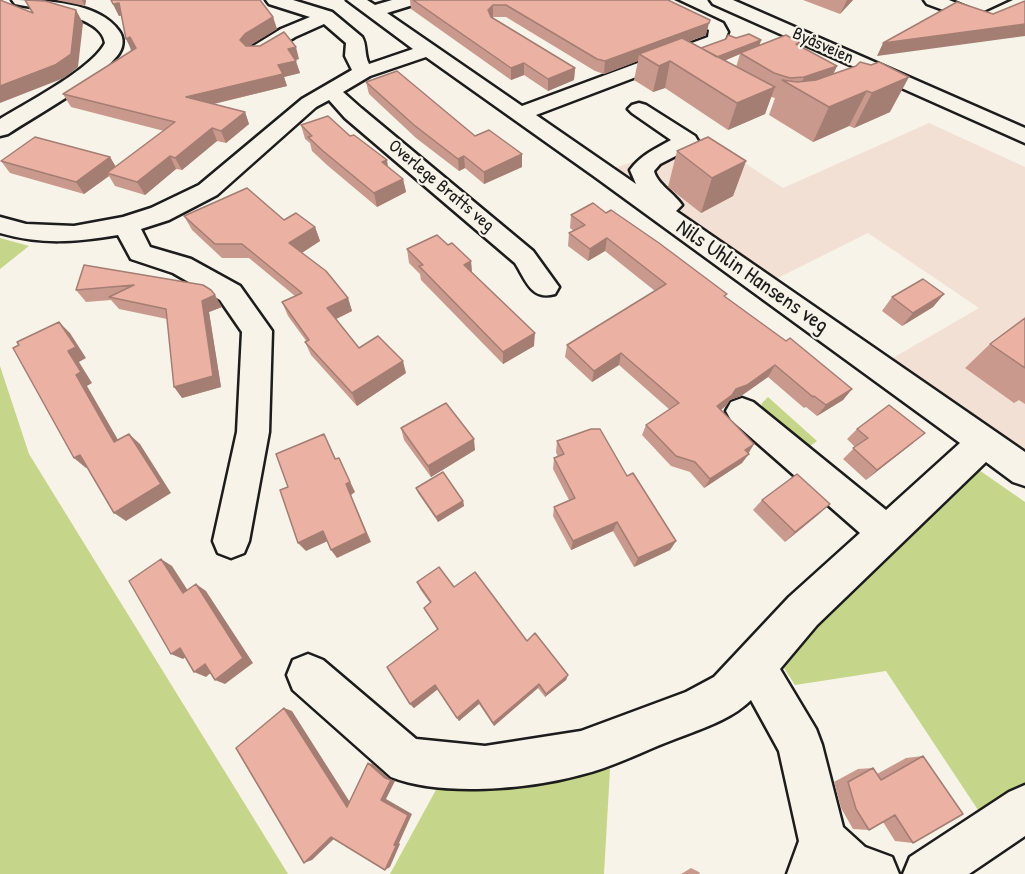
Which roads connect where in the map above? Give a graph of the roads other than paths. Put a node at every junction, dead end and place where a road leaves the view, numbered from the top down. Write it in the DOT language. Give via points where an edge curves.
graph roads {
  1 [pos="21,0"];
  2 [pos="275,0"];
  3 [pos="660,0"];
  4 [pos="719,0"];
  5 [pos="933,0"];
  6 [pos="1025,0"];
  7 [pos="404,1"];
  8 [pos="364,6"];
  9 [pos="326,16"];
  10 [pos="428,50"];
  11 [pos="257,52"];
  12 [pos="679,55"];
  13 [pos="697,66"];
  14 [pos="363,72"];
  15 [pos="580,73"];
  16 [pos="599,84"];
  17 [pos="331,91"];
  18 [pos="639,109"];
  19 [pos="520,114"];
  20 [pos="0,129"];
  21 [pos="1025,136"];
  22 [pos="662,213"];
  23 [pos="0,225"];
  24 [pos="126,225"];
  25 [pos="545,287"];
  26 [pos="742,411"];
  27 [pos="985,441"];
  28 [pos="1025,471"];
  29 [pos="888,534"];
  30 [pos="231,541"];
  31 [pos="755,666"];
  32 [pos="308,675"];
  33 [pos="1025,808"];
  34 [pos="817,857"];
  35 [pos="875,874"];
  36 [pos="927,874"];
  1 -- 20 [label="street" via="99,20 113,35 114,43 92,70"];
  2 -- 9 [label="street"];
  3 -- 12 [label="street" via="717,27 719,32 716,40"];
  4 -- 21 [label="street, Byåsveien"];
  5 -- 6 [label="street" via="984,20"];
  7 -- 8 [label="street, Nils Uhlin Hansens veg"];
  8 -- 10 [label="street, Nils Uhlin Hansens veg"];
  9 -- 11 [label="street"];
  9 -- 14 [label="street" via="355,41 355,56"];
  10 -- 14 [label="street"];
  10 -- 19 [label="street, Nils Uhlin Hansens veg"];
  12 -- 13 [label="street"];
  12 -- 16 [label="street"];
  14 -- 17 [label="street"];
  15 -- 16 [label="street"];
  16 -- 19 [label="street"];
  17 -- 24 [label="street" via="309,103 208,190 185,204"];
  17 -- 25 [label="street, Overlege Bratts veg" via="524,257"];
  18 -- 22 [label="street" via="687,141 652,159 642,170 646,181 668,199 671,207"];
  19 -- 22 [label="street, Nils Uhlin Hansens veg"];
  22 -- 27 [label="street, Nils Uhlin Hansens veg"];
  23 -- 24 [label="street" via="60,235"];
  24 -- 30 [label="street" via="140,253 182,266 230,293 257,331 253,432"];
  26 -- 29 [label="street"];
  27 -- 28 [label="street, Nils Uhlin Hansens veg"];
  27 -- 29 [label="street"];
  29 -- 31 [label="street" via="803,611"];
  31 -- 32 [label="street" via="729,692 697,709 581,753 486,768 407,761"];
  31 -- 34 [label="street" via="800,745"];
  33 -- 36 [label="street"];
  34 -- 35 [label="street"];
}
